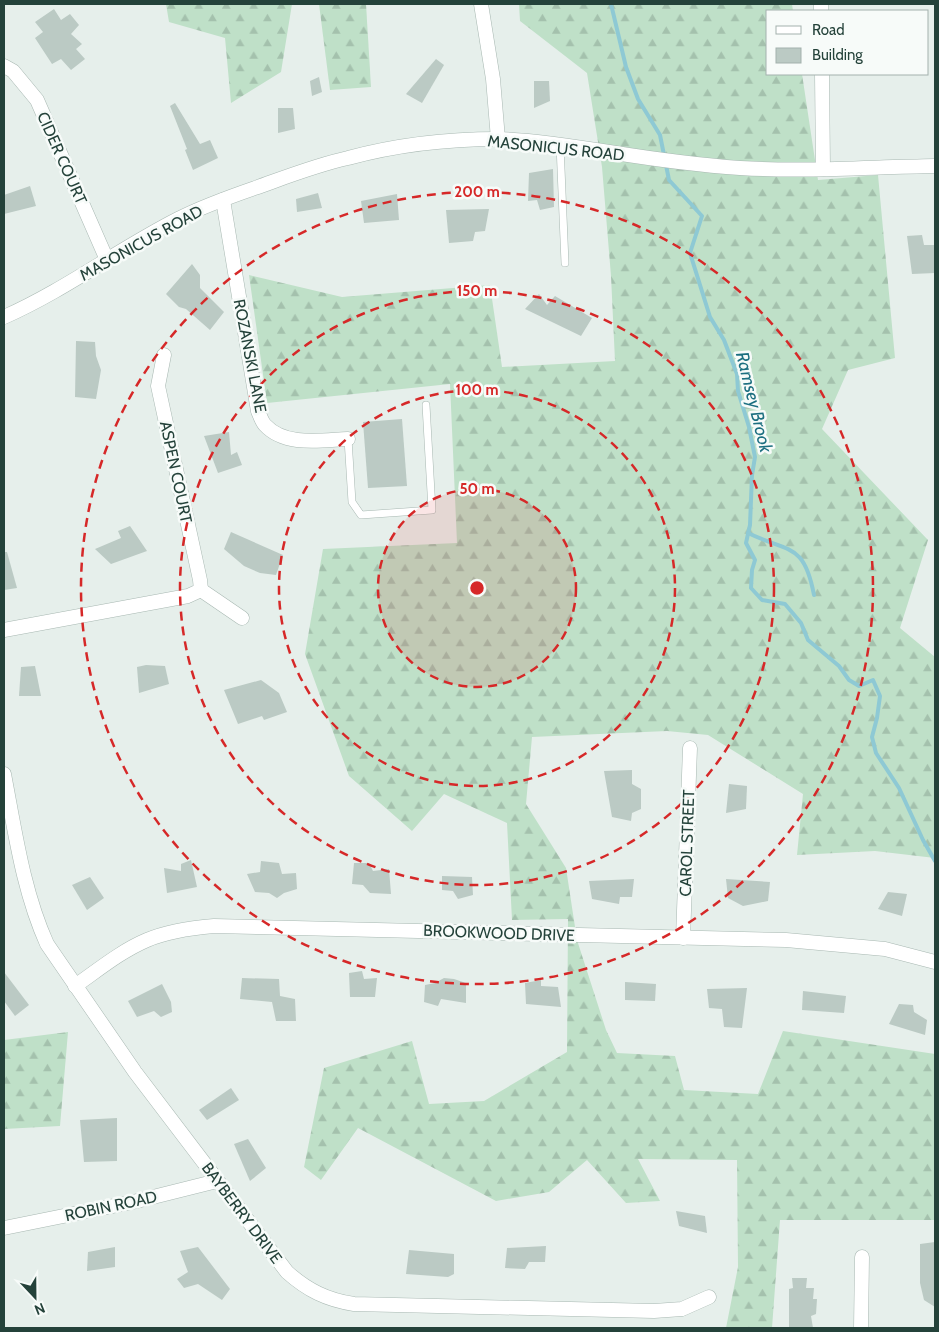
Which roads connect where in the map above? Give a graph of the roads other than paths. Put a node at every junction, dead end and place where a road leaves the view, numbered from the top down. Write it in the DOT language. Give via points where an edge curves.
graph roads {
  1 [pos="481,4"];
  2 [pos="4,66"];
  3 [pos="822,75"];
  4 [pos="498,139"];
  5 [pos="560,145"];
  6 [pos="935,166"];
  7 [pos="823,169"];
  8 [pos="223,200"];
  9 [pos="107,260"];
  10 [pos="565,263"];
  11 [pos="4,317"];
  12 [pos="164,355"];
  13 [pos="426,405"];
  14 [pos="348,439"];
  15 [pos="200,590"];
  16 [pos="242,618"];
  17 [pos="4,630"];
  18 [pos="690,748"];
  19 [pos="4,774"];
  20 [pos="683,938"];
  21 [pos="935,962"];
  22 [pos="76,986"];
  23 [pos="218,1181"];
  24 [pos="4,1228"];
  25 [pos="862,1257"];
  26 [pos="709,1297"];
  27 [pos="861,1328"];
  1 -- 4 [label="street" via="493,79"];
  2 -- 9 [label="street, CIDER COURT" via="13,71 37,100"];
  3 -- 7 [label="street"];
  4 -- 5 [label="street, MASONICUS ROAD"];
  4 -- 8 [label="street, MASONICUS ROAD" via="415,144 348,157"];
  5 -- 7 [label="street, MASONICUS ROAD" via="741,168"];
  5 -- 10 [label="lane"];
  6 -- 7 [label="street, MASONICUS ROAD"];
  8 -- 9 [label="street, MASONICUS ROAD" via="179,218"];
  8 -- 14 [label="street, ROZANSKI LANE" via="258,411 265,425 279,436 301,441"];
  9 -- 11 [label="street, MASONICUS ROAD"];
  12 -- 15 [label="street, ASPEN COURT" via="158,386"];
  13 -- 14 [label="lane" via="432,510 361,515 352,502"];
  15 -- 16 [label="street"];
  15 -- 17 [label="street" via="188,596"];
  18 -- 20 [label="street, CAROL STREET"];
  19 -- 22 [label="street, BAYBERRY DRIVE" via="29,898 37,922 47,944"];
  20 -- 21 [label="street, BROOKWOOD DRIVE" via="856,945"];
  20 -- 22 [label="street, BROOKWOOD DRIVE" via="214,926 170,932 146,940"];
  22 -- 23 [label="street, BAYBERRY DRIVE" via="135,1072"];
  23 -- 24 [label="street, ROBIN ROAD"];
  23 -- 26 [label="street, BAYBERRY DRIVE" via="287,1272 300,1284 336,1301 654,1311 682,1309"];
  25 -- 27 [label="street"];
}
